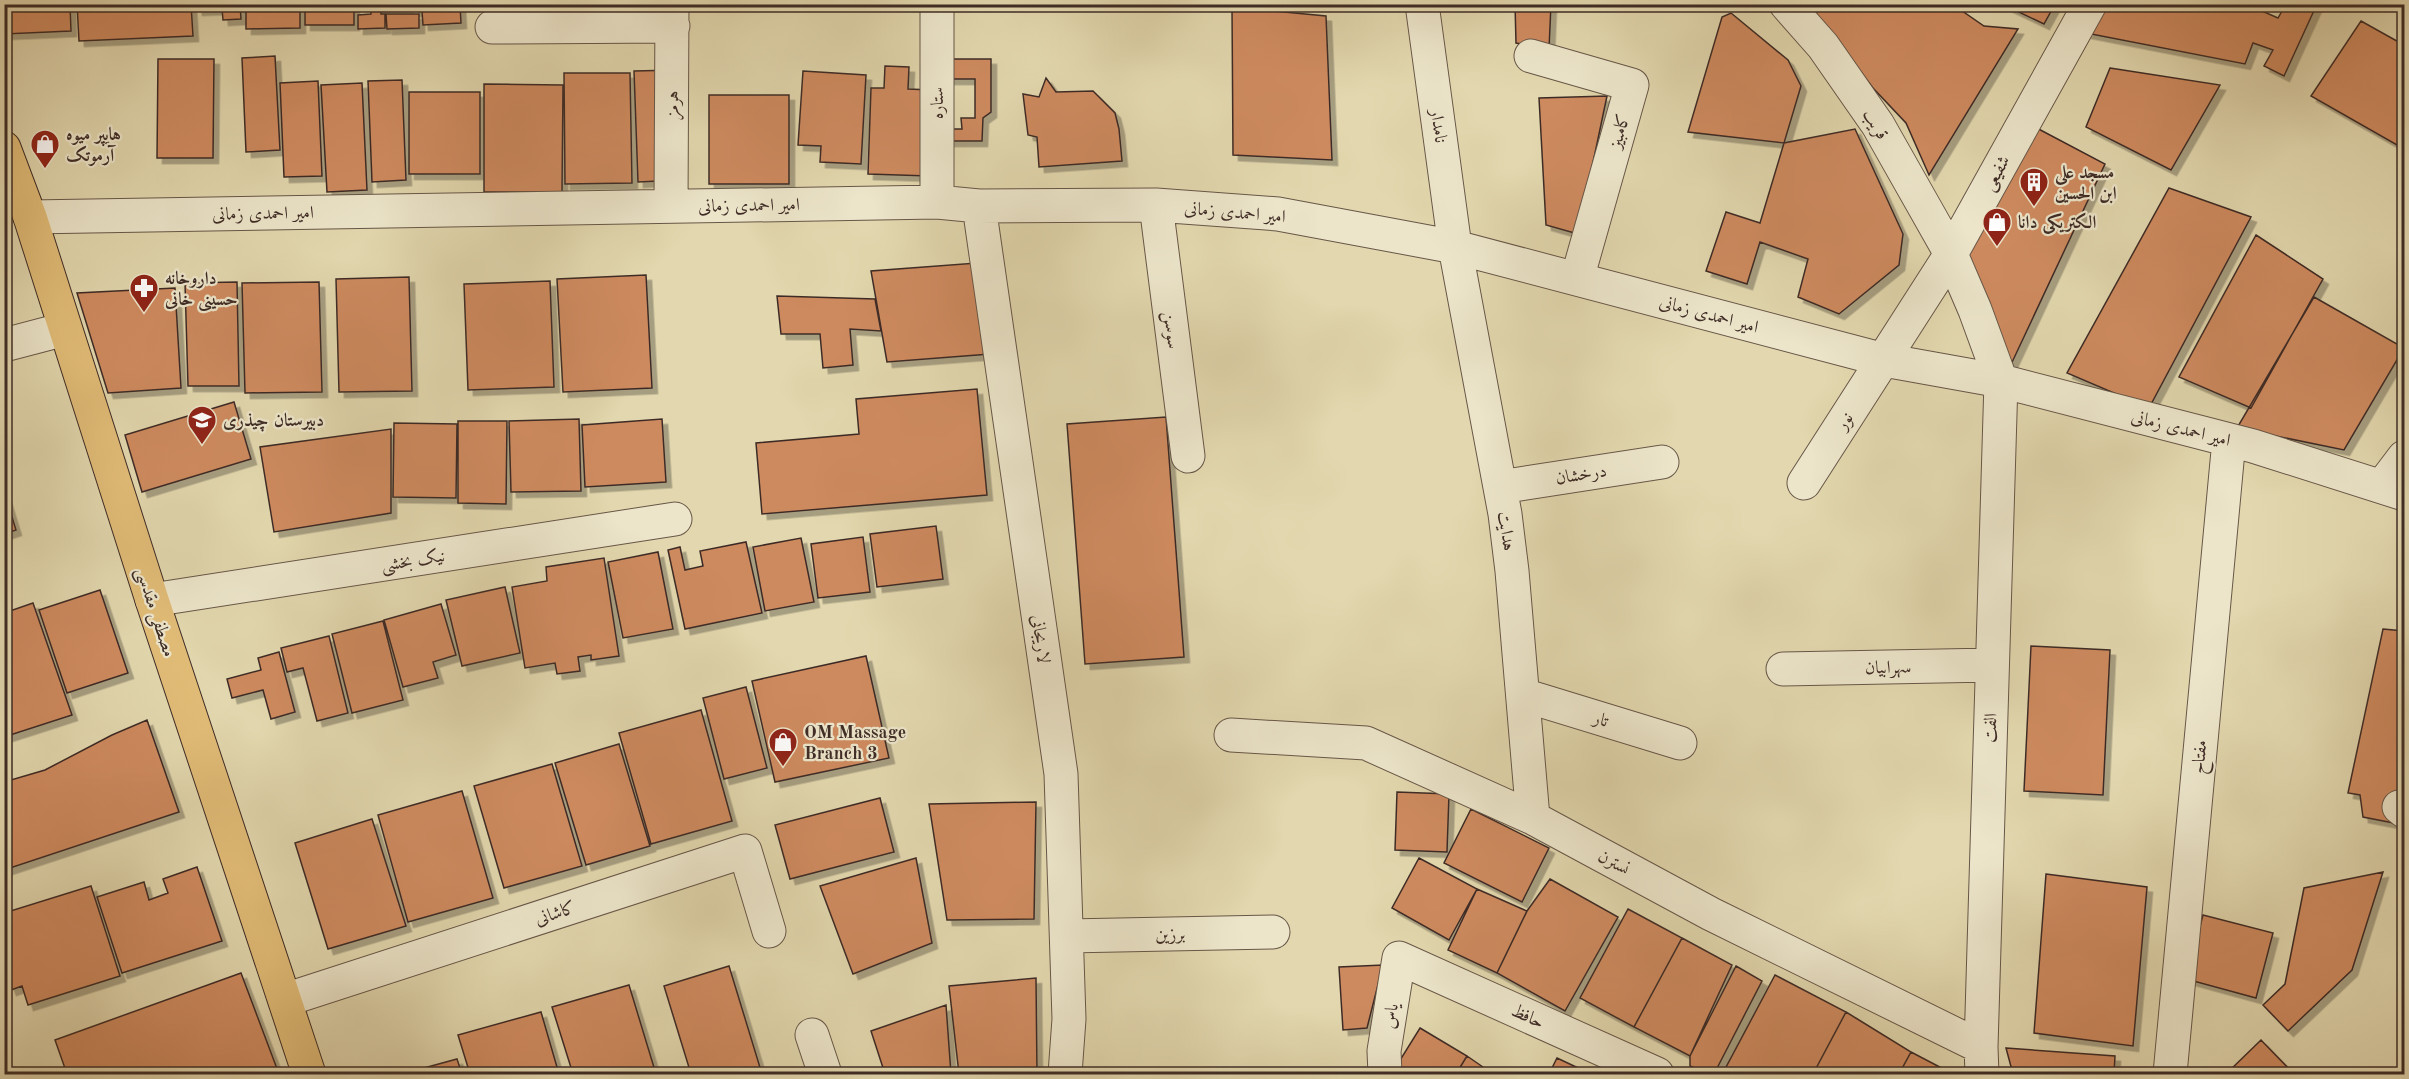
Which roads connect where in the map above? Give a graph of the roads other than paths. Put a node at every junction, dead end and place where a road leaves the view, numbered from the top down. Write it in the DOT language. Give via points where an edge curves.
graph roads {
  1 [pos="937,4"];
  2 [pos="1422,4"];
  3 [pos="1786,4"];
  4 [pos="2090,4"];
  5 [pos="673,15"];
  6 [pos="492,27"];
  7 [pos="1530,56"];
  8 [pos="4,148"];
  9 [pos="937,202"];
  10 [pos="1156,205"];
  11 [pos="671,206"];
  12 [pos="979,206"];
  13 [pos="30,217"];
  14 [pos="1455,247"];
  15 [pos="1951,254"];
  16 [pos="1577,279"];
  17 [pos="65,329"];
  18 [pos="4,345"];
  19 [pos="1884,360"];
  20 [pos="2001,381"];
  21 [pos="2229,440"];
  22 [pos="1188,456"];
  23 [pos="2404,457"];
  24 [pos="1662,462"];
  25 [pos="1804,483"];
  26 [pos="1500,487"];
  27 [pos="2393,490"];
  28 [pos="675,519"];
  29 [pos="152,600"];
  30 [pos="1992,665"];
  31 [pos="1783,669"];
  32 [pos="1523,695"];
  33 [pos="1231,735"];
  34 [pos="1680,743"];
  35 [pos="1533,818"];
  36 [pos="769,931"];
  37 [pos="1273,932"];
  38 [pos="1067,936"];
  39 [pos="1399,958"];
  40 [pos="285,1000"];
  41 [pos="812,1035"];
  42 [pos="1982,1061"];
  43 [pos="309,1074"];
  44 [pos="825,1074"];
  45 [pos="1065,1074"];
  46 [pos="1385,1074"];
  47 [pos="1657,1074"];
  48 [pos="2170,1074"];
  1 -- 9 [label="street, ستاره"];
  2 -- 14 [label="street, نامدار"];
  3 -- 15 [label="street, قریب" via="1823,46 1878,125"];
  4 -- 15 [label="street, شفیعی"];
  5 -- 6 [label="street"];
  5 -- 11 [label="street, هرمز"];
  7 -- 16 [label="street, کامبیز" via="1632,85"];
  8 -- 13 [label="main road, مصطفی مقدسی"];
  9 -- 11 [label="street, امیر احمدی زمانی"];
  9 -- 12 [label="street, امیر احمدی زمانی"];
  10 -- 12 [label="street, امیر احمدی زمانی"];
  10 -- 14 [label="street, امیر احمدی زمانی" via="1278,214"];
  10 -- 22 [label="street, سوسن"];
  11 -- 13 [label="street, امیر احمدی زمانی"];
  12 -- 38 [label="street, لاریجانی" via="1061,774"];
  13 -- 17 [label="main road, مصطفی مقدسی"];
  14 -- 16 [label="street, امیر احمدی زمانی"];
  14 -- 26 [label="street, هدایت"];
  15 -- 19 [label="street, شفیعی"];
  15 -- 20 [label="street"];
  16 -- 19 [label="street, امیر احمدی زمانی"];
  17 -- 18 [label="street"];
  17 -- 29 [label="main road, مصطفی مقدسی"];
  19 -- 20 [label="street, امیر احمدی زمانی"];
  19 -- 25 [label="street, نور"];
  20 -- 21 [label="street, امیر احمدی زمانی"];
  20 -- 30 [label="street, الفت"];
  21 -- 27 [label="street, امیر احمدی زمانی"];
  21 -- 48 [label="street, مفتاح"];
  23 -- 27 [label="street"];
  24 -- 26 [label="street, درخشان"];
  26 -- 32 [label="street, هدایت"];
  28 -- 29 [label="street, نیک بخشی"];
  29 -- 40 [label="main road, مصطفی مقدسی"];
  30 -- 31 [label="street, سهرابیان"];
  30 -- 42 [label="street, الفت"];
  32 -- 34 [label="street, تار"];
  32 -- 35 [label="street, هدایت"];
  33 -- 35 [label="street, نسترن" via="1366,743"];
  35 -- 42 [label="street, نسترن"];
  36 -- 40 [label="street, کاشانی" via="746,851"];
  37 -- 38 [label="street, برزین"];
  38 -- 45 [label="street, لاریجانی" via="1069,1018"];
  39 -- 46 [label="street, یاس" via="1384,1051"];
  39 -- 47 [label="street, حافظ"];
  40 -- 43 [label="main road, مصطفی مقدسی"];
  41 -- 44 [label="street"];
}
